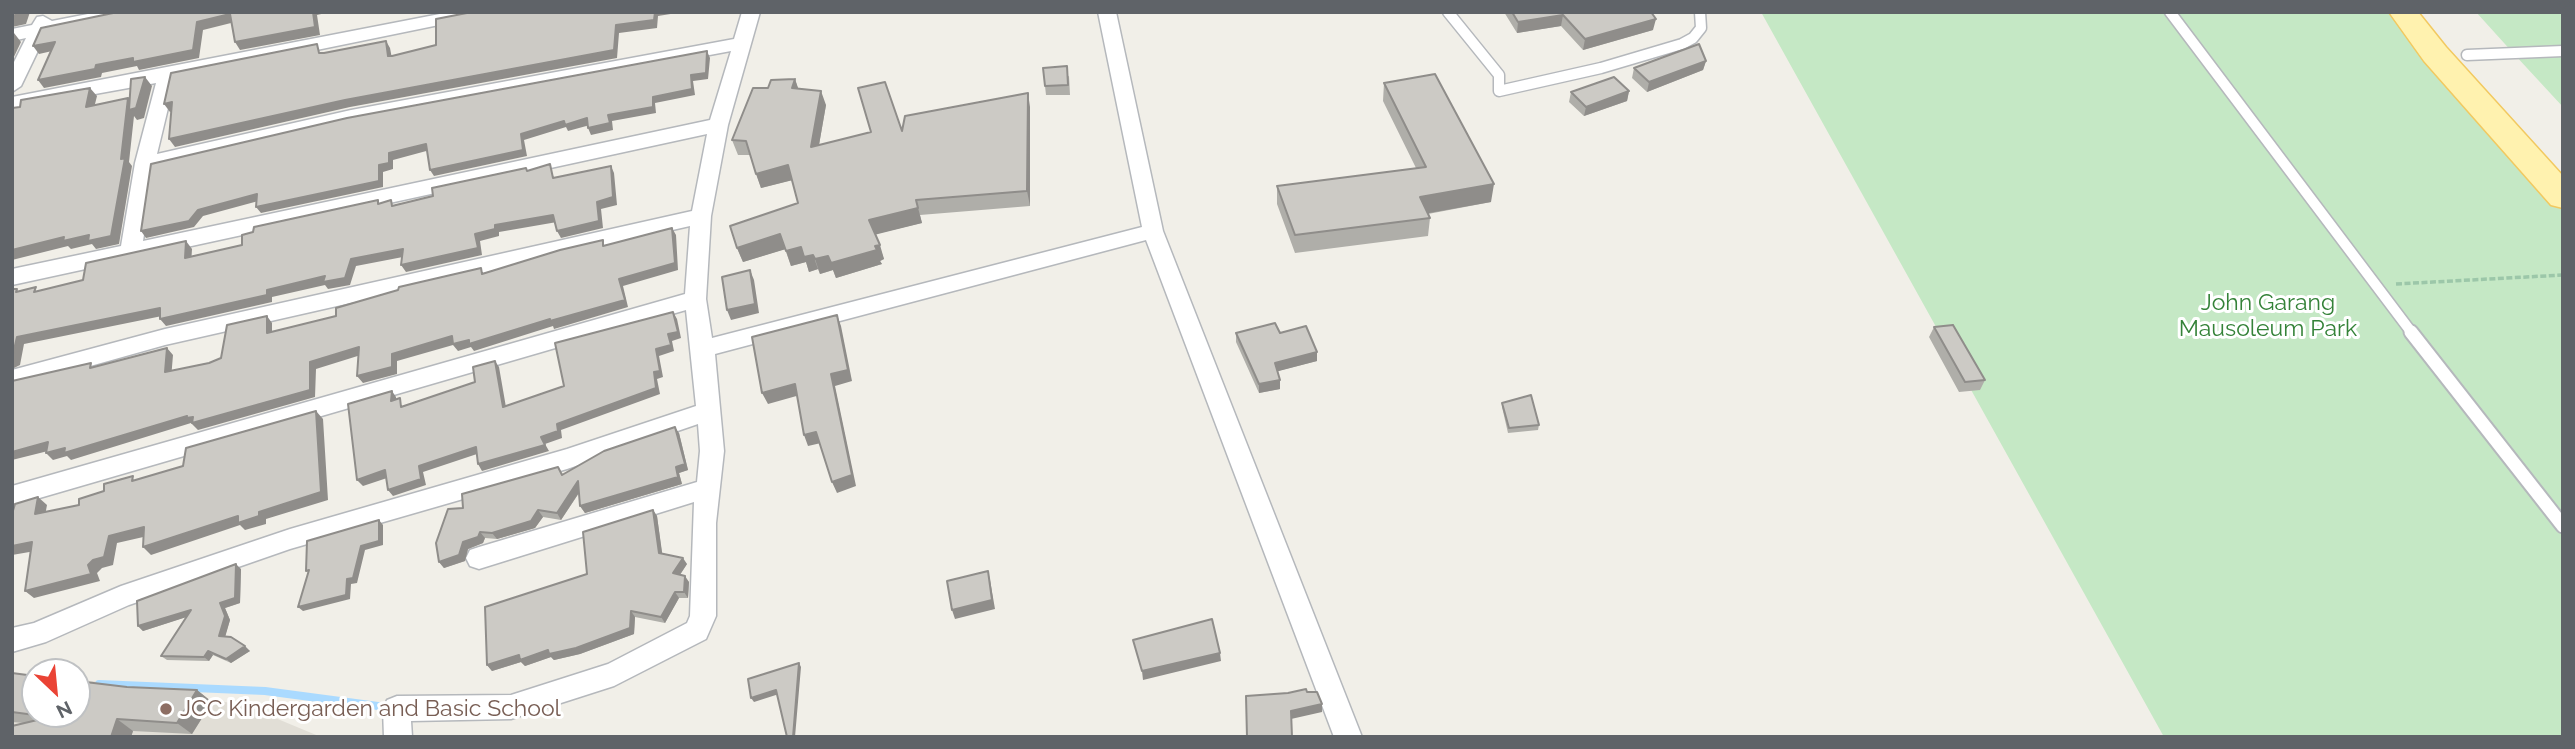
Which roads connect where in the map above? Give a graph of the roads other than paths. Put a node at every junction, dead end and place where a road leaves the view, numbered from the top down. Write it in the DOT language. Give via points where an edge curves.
graph roads {
  1 [pos="48,12"];
  2 [pos="126,12"];
  3 [pos="478,12"];
  4 [pos="751,12"];
  5 [pos="1107,12"];
  6 [pos="1448,12"];
  7 [pos="1700,12"];
  8 [pos="2170,12"];
  9 [pos="2403,12"];
  10 [pos="2434,12"];
  11 [pos="39,30"];
  12 [pos="12,35"];
  13 [pos="741,43"];
  14 [pos="2563,51"];
  15 [pos="2467,55"];
  16 [pos="167,75"];
  17 [pos="12,86"];
  18 [pos="12,103"];
  19 [pos="718,125"];
  20 [pos="2563,160"];
  21 [pos="145,163"];
  22 [pos="2563,197"];
  23 [pos="701,216"];
  24 [pos="1153,231"];
  25 [pos="131,252"];
  26 [pos="12,277"];
  27 [pos="695,299"];
  28 [pos="703,349"];
  29 [pos="12,379"];
  30 [pos="710,411"];
  31 [pos="708,488"];
  32 [pos="12,496"];
  33 [pos="2563,526"];
  34 [pos="479,558"];
  35 [pos="12,640"];
  36 [pos="398,737"];
  37 [pos="1348,737"];
  1 -- 11 [label="street"];
  2 -- 11 [label="street"];
  3 -- 16 [label="street"];
  4 -- 13 [label="street"];
  5 -- 24 [label="street"];
  6 -- 7 [label="lane" via="1499,75 1499,91 1682,44 1702,28"];
  8 -- 33 [label="lane" via="2374,285"];
  9 -- 22 [label="main road"];
  10 -- 15 [label="main road"];
  11 -- 12 [label="street"];
  11 -- 17 [label="street"];
  13 -- 19 [label="street"];
  13 -- 21 [label="street" via="351,116"];
  14 -- 15 [label="lane"];
  15 -- 20 [label="main road"];
  16 -- 18 [label="street"];
  16 -- 21 [label="street"];
  19 -- 23 [label="street"];
  19 -- 25 [label="street"];
  21 -- 25 [label="street"];
  23 -- 27 [label="street"];
  23 -- 29 [label="street" via="165,337"];
  24 -- 28 [label="street"];
  24 -- 37 [label="street"];
  25 -- 26 [label="street"];
  27 -- 28 [label="street"];
  27 -- 32 [label="street"];
  28 -- 30 [label="street"];
  30 -- 31 [label="street"];
  30 -- 35 [label="street" via="567,459 290,539"];
  31 -- 34 [label="street"];
  31 -- 36 [label="street" via="704,616 697,631 614,674 511,707 397,709"];
}
